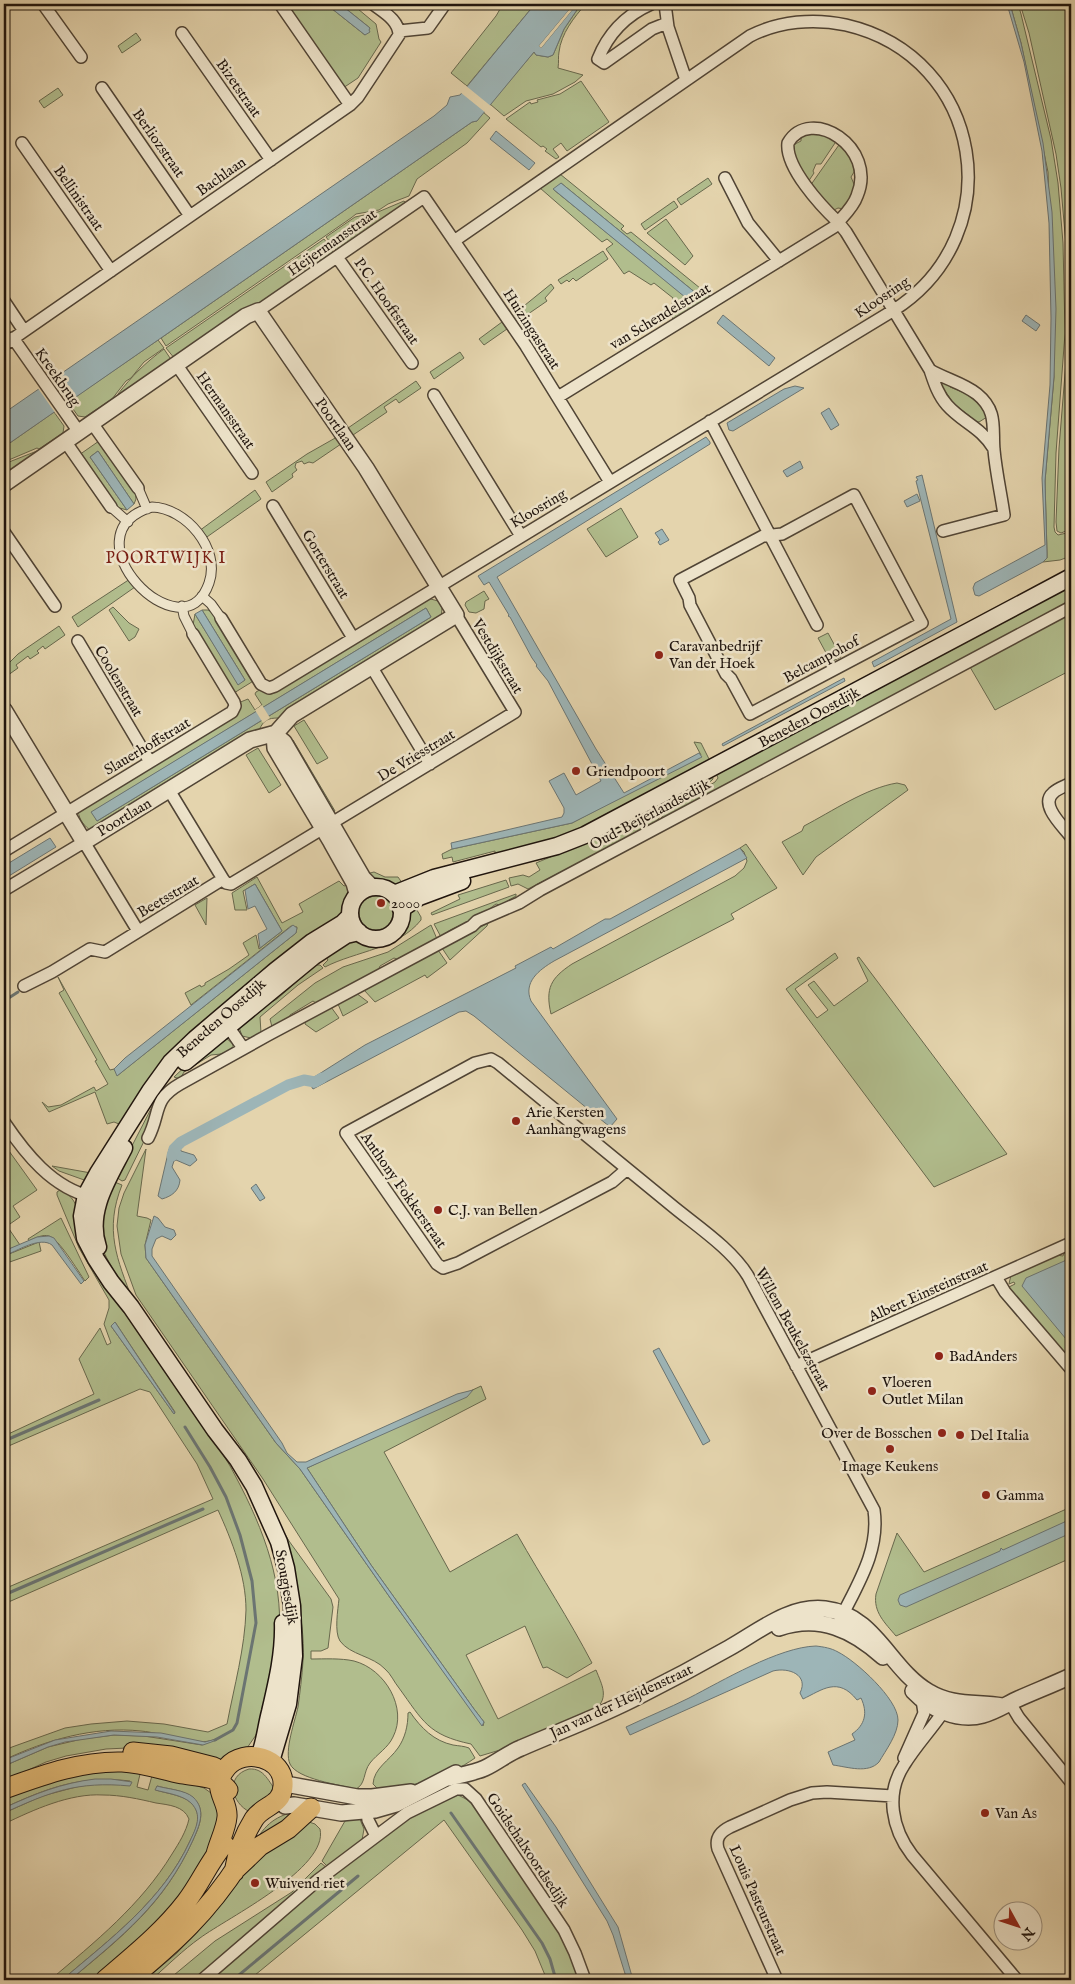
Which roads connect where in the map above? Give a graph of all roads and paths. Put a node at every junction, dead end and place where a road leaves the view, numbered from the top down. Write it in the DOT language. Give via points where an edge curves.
graph roads {
  1 [pos="43,4"];
  2 [pos="280,4"];
  3 [pos="373,4"];
  4 [pos="445,4"];
  5 [pos="651,4"];
  6 [pos="665,4"];
  7 [pos="667,23"];
  8 [pos="399,31"];
  9 [pos="182,33"];
  10 [pos="81,57"];
  11 [pos="686,80"];
  12 [pos="102,88"];
  13 [pos="350,105"];
  14 [pos="22,143"];
  15 [pos="271,160"];
  16 [pos="724,178"];
  17 [pos="424,197"];
  18 [pos="190,216"];
  19 [pos="838,222"];
  20 [pos="454,240"];
  21 [pos="337,256"];
  22 [pos="779,261"];
  23 [pos="111,271"];
  24 [pos="4,301"];
  25 [pos="894,310"];
  26 [pos="258,311"];
  27 [pos="24,331"];
  28 [pos="9,342"];
  29 [pos="412,363"];
  30 [pos="176,364"];
  31 [pos="930,370"];
  32 [pos="434,395"];
  33 [pos="558,397"];
  34 [pos="992,416"];
  35 [pos="710,420"];
  36 [pos="92,423"];
  37 [pos="978,428"];
  38 [pos="79,432"];
  39 [pos="65,441"];
  40 [pos="994,449"];
  41 [pos="252,473"];
  42 [pos="610,482"];
  43 [pos="4,484"];
  44 [pos="138,488"];
  45 [pos="273,506"];
  46 [pos="111,507"];
  47 [pos="147,509"];
  48 [pos="128,522"];
  49 [pos="943,531"];
  50 [pos="4,532"];
  51 [pos="521,536"];
  52 [pos="772,536"];
  53 [pos="1067,581"];
  54 [pos="438,586"];
  55 [pos="202,596"];
  56 [pos="55,606"];
  57 [pos="182,606"];
  58 [pos="1071,607"];
  59 [pos="456,615"];
  60 [pos="222,618"];
  61 [pos="817,625"];
  62 [pos="193,634"];
  63 [pos="353,638"];
  64 [pos="78,641"];
  65 [pos="371,666"];
  66 [pos="4,710"];
  67 [pos="515,712"];
  68 [pos="274,734"];
  69 [pos="150,762"];
  70 [pos="430,764"];
  71 [pos="1071,783"];
  72 [pos="169,790"];
  73 [pos="66,813"];
  74 [pos="328,826"];
  75 [pos="1071,837"];
  76 [pos="84,842"];
  77 [pos="557,846"];
  78 [pos="4,852"];
  79 [pos="224,880"];
  80 [pos="4,890"];
  81 [pos="365,891"];
  82 [pos="394,894"];
  83 [pos="401,909"];
  84 [pos="350,916"];
  85 [pos="138,932"];
  86 [pos="358,932"];
  87 [pos="24,986"];
  88 [pos="225,1021"];
  89 [pos="243,1048"];
  90 [pos="483,1060"];
  91 [pos="4,1122"];
  92 [pos="148,1138"];
  93 [pos="627,1169"];
  94 [pos="93,1197"];
  95 [pos="1071,1243"];
  96 [pos="996,1277"];
  97 [pos="796,1366"];
  98 [pos="1071,1369"];
  99 [pos="840,1620"];
  100 [pos="1071,1676"];
  101 [pos="929,1698"];
  102 [pos="1006,1704"];
  103 [pos="942,1711"];
  104 [pos="274,1728"];
  105 [pos="904,1765"];
  106 [pos="277,1776"];
  107 [pos="1071,1782"];
  108 [pos="4,1787"];
  109 [pos="226,1791"];
  110 [pos="893,1796"];
  111 [pos="366,1804"];
  112 [pos="311,1808"];
  113 [pos="260,1818"];
  114 [pos="376,1836"];
  115 [pos="234,1872"];
  116 [pos="105,1980"];
  117 [pos="129,1980"];
  118 [pos="202,1980"];
  119 [pos="585,1980"];
  120 [pos="777,1980"];
  121 [pos="1017,1980"];
  1 -- 10 [label="street"];
  2 -- 13 [label="street"];
  3 -- 8 [label="street" via="393,20"];
  4 -- 8 [label="street" via="428,28"];
  5 -- 7 [label="street" via="618,26 598,59 604,63 652,29"];
  6 -- 7 [label="street"];
  7 -- 11 [label="street"];
  8 -- 13 [label="street, Bachlaan" via="397,40"];
  9 -- 15 [label="street, Bizetstraat"];
  11 -- 20 [label="street, Kloosring"];
  11 -- 25 [label="street, Kloosring" via="754,34 783,24 814,21 840,24 874,34 903,51 929,74 949,101 960,129 968,164 966,199 958,232 946,258 925,285"];
  12 -- 18 [label="street, Berliozstraat"];
  13 -- 15 [label="street, Bachlaan"];
  14 -- 23 [label="street, Bellinistraat"];
  15 -- 18 [label="street, Bachlaan"];
  16 -- 22 [label="street" via="748,223"];
  17 -- 20 [label="street, Huizingastraat"];
  17 -- 21 [label="street, Heijermansstraat"];
  18 -- 23 [label="street, Bachlaan"];
  19 -- 19 [label="street" via="858,194 861,175 857,157 843,140 830,132 815,128 797,132 787,144 793,162 809,191"];
  19 -- 22 [label="street, van Schendelstraat" via="829,231"];
  19 -- 25 [label="street"];
  20 -- 33 [label="street, Huizingastraat"];
  21 -- 26 [label="street, Heijermansstraat"];
  21 -- 29 [label="street, P.C. Hooftstraat"];
  22 -- 33 [label="street, van Schendelstraat"];
  23 -- 27 [label="street, Bachlaan"];
  24 -- 27 [label="street"];
  25 -- 31 [label="street"];
  25 -- 35 [label="street, Kloosring"];
  26 -- 30 [label="street"];
  26 -- 54 [label="street, Poortlaan" via="366,468"];
  27 -- 28 [label="street, Bachlaan"];
  28 -- 38 [label="street, Kreekbrug" via="41,379"];
  30 -- 36 [label="street"];
  30 -- 41 [label="street, Hermansstraat"];
  31 -- 34 [label="street" via="974,391"];
  31 -- 37 [label="street" via="947,405"];
  32 -- 51 [label="street"];
  33 -- 42 [label="street, Huizingastraat"];
  34 -- 37 [label="street"];
  34 -- 40 [label="street"];
  35 -- 42 [label="street, Kloosring"];
  35 -- 52 [label="street"];
  36 -- 38 [label="street"];
  36 -- 44 [label="street"];
  37 -- 40 [label="street"];
  38 -- 39 [label="street"];
  39 -- 43 [label="street"];
  39 -- 46 [label="street"];
  40 -- 49 [label="street" via="1004,515"];
  42 -- 51 [label="street, Kloosring"];
  44 -- 47 [label="street"];
  45 -- 63 [label="street, Gorterstraat"];
  46 -- 48 [label="street"];
  47 -- 48 [label="street"];
  47 -- 55 [label="street" via="159,507 172,511 185,518 196,531 212,565"];
  48 -- 57 [label="street" via="121,532 120,545 123,561 131,576 152,599"];
  50 -- 56 [label="street"];
  51 -- 54 [label="street, Kloosring"];
  52 -- 52 [label="street, Belcampohof" via="782,534 854,496 922,624 750,714 690,606 680,580 763,536"];
  52 -- 61 [label="street"];
  53 -- 77 [label="main road, Beneden Oostdijk" via="605,826"];
  54 -- 59 [label="street, Poortlaan"];
  54 -- 63 [label="street"];
  55 -- 57 [label="street"];
  55 -- 60 [label="street"];
  57 -- 62 [label="street"];
  58 -- 89 [label="street, Oud-Beijerlandsedijk" via="526,899 476,921"];
  59 -- 65 [label="street"];
  59 -- 67 [label="street, Vestdijkstraat"];
  60 -- 63 [label="street" via="261,684 269,688"];
  62 -- 69 [label="street, Slauerhoffstraat" via="233,700 234,708 230,714"];
  64 -- 69 [label="street, Coolenstraat"];
  65 -- 68 [label="street" via="289,716"];
  65 -- 70 [label="street"];
  66 -- 73 [label="street, Poortlaan"];
  67 -- 70 [label="street, De Vriesstraat"];
  68 -- 72 [label="street, Poortlaan" via="250,740"];
  68 -- 74 [label="street" via="282,739"];
  69 -- 73 [label="street, Slauerhoffstraat"];
  70 -- 74 [label="street, De Vriesstraat"];
  71 -- 75 [label="street" via="1049,799 1052,811"];
  72 -- 76 [label="street, Poortlaan"];
  72 -- 79 [label="street"];
  73 -- 76 [label="street, Poortlaan"];
  73 -- 78 [label="street, Slauerhoffstraat"];
  74 -- 79 [label="street, Beetsstraat" via="231,884"];
  74 -- 81 [label="street" via="363,878"];
  76 -- 80 [label="street"];
  76 -- 85 [label="street"];
  77 -- 82 [label="main road, Beneden Oostdijk" via="434,878"];
  77 -- 83 [label="main road, Beneden Oostdijk" via="538,857 424,895"];
  79 -- 85 [label="street, Beetsstraat"];
  81 -- 82 [label="main road" via="384,888"];
  81 -- 84 [label="main road" via="351,906"];
  82 -- 83 [label="main road"];
  83 -- 86 [label="main road" via="398,925 387,936 374,938"];
  84 -- 86 [label="main road"];
  84 -- 88 [label="main road, Beneden Oostdijk" via="297,953"];
  85 -- 87 [label="street, Beetsstraat" via="105,952 90,949"];
  86 -- 88 [label="main road, Beneden Oostdijk" via="346,935 314,956"];
  88 -- 89 [label="street"];
  88 -- 94 [label="main road, Beneden Oostdijk" via="181,1052 159,1078 104,1163"];
  89 -- 92 [label="street, Oud-Beijerlandsedijk" via="167,1093 159,1104"];
  90 -- 93 [label="street, Willem Beukelszstraat" via="491,1059 498,1063"];
  90 -- 93 [label="street, Anthony Fokkerstraat" via="346,1133 438,1266 446,1268 458,1263 612,1182"];
  91 -- 94 [label="street" via="37,1164 69,1187"];
  93 -- 97 [label="street, Willem Beukelszstraat" via="742,1267"];
  94 -- 104 [label="main road, Stougjesdijk" via="82,1222 87,1242 111,1282 215,1430 254,1506 269,1544 280,1584 283,1616"];
  95 -- 96 [label="street, Albert Einsteinstraat"];
  96 -- 97 [label="street, Albert Einsteinstraat"];
  96 -- 98 [label="street"];
  97 -- 99 [label="street, Willem Beukelszstraat" via="874,1514 874,1538 869,1560"];
  99 -- 101 [label="street, Jan van der Heijdenstraat" via="863,1626 878,1639"];
  99 -- 111 [label="street, Jan van der Heijdenstraat" via="825,1609 801,1611 777,1620 632,1700 510,1752 478,1760 419,1791"];
  100 -- 102 [label="street, Jan van der Heijdenstraat"];
  101 -- 102 [label="street, Jan van der Heijdenstraat" via="960,1703"];
  101 -- 103 [label="street, Jan van der Heijdenstraat"];
  101 -- 105 [label="street" via="904,1757"];
  102 -- 103 [label="street, Jan van der Heijdenstraat" via="977,1716 966,1717"];
  102 -- 107 [label="street"];
  103 -- 105 [label="street"];
  104 -- 106 [label="main road, Stougjesdijk" via="284,1746"];
  104 -- 106 [label="main road, Stougjesdijk" via="266,1737"];
  105 -- 110 [label="street"];
  106 -- 109 [label="main road" via="240,1758"];
  106 -- 111 [label="street, Jan van der Heijdenstraat"];
  106 -- 112 [label="street, Jan van der Heijdenstraat" via="294,1805"];
  106 -- 113 [label="main road" via="276,1803 261,1811"];
  108 -- 109 [label="main road" via="52,1771 91,1763 124,1762 196,1775"];
  108 -- 109 [label="main road" via="40,1767 109,1752 171,1756 216,1768"];
  109 -- 113 [label="main road" via="244,1815"];
  109 -- 116 [label="main road" via="236,1816 226,1842 196,1890 145,1946"];
  110 -- 120 [label="street, Louis Pasteurstraat" via="812,1793 790,1800 720,1834 718,1849"];
  110 -- 121 [label="street" via="896,1825 907,1848"];
  111 -- 112 [label="street, Jan van der Heijdenstraat" via="341,1812"];
  111 -- 114 [label="street" via="370,1827"];
  112 -- 115 [label="main road" via="293,1826 260,1846"];
  113 -- 115 [label="main road" via="237,1856"];
  114 -- 118 [label="street, Goidschalxoordsedijk" via="318,1880"];
  114 -- 119 [label="street, Goidschalxoordsedijk" via="436,1797 456,1789 468,1791 564,1930"];
  115 -- 117 [label="main road" via="192,1925"];
}
